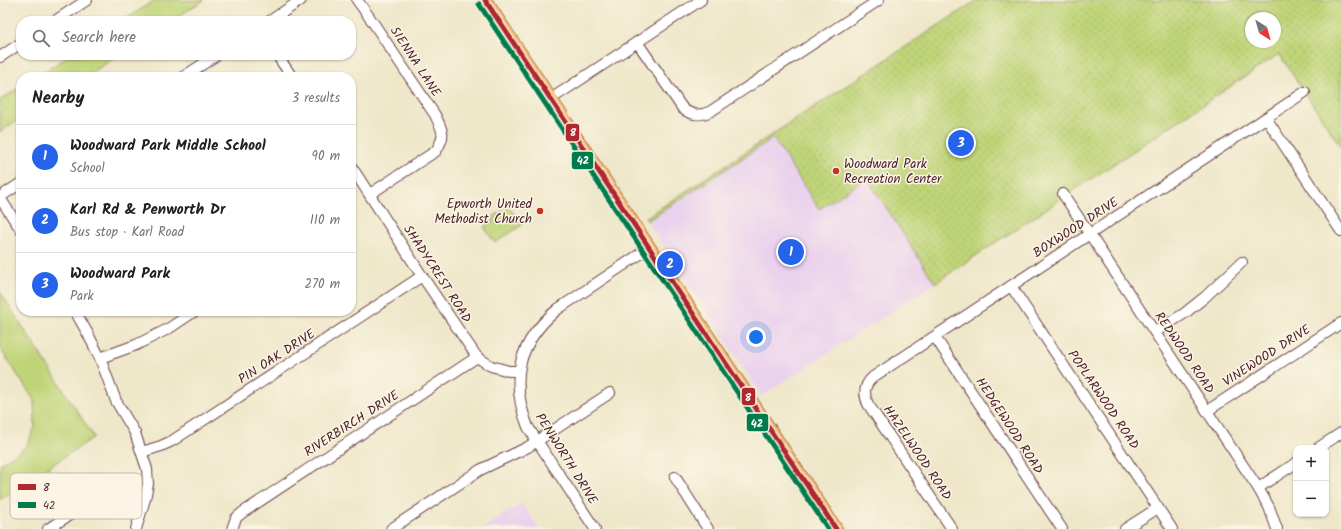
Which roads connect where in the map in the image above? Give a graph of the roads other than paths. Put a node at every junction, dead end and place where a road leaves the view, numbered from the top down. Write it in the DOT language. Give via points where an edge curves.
graph roads {
  1 [pos="87,0"];
  2 [pos="301,0"];
  3 [pos="356,0"];
  4 [pos="485,0"];
  5 [pos="701,0"];
  6 [pos="878,0"];
  7 [pos="63,16"];
  8 [pos="277,16"];
  9 [pos="637,42"];
  10 [pos="16,47"];
  11 [pos="0,57"];
  12 [pos="209,60"];
  13 [pos="280,60"];
  14 [pos="191,72"];
  15 [pos="289,72"];
  16 [pos="1305,92"];
  17 [pos="551,99"];
  18 [pos="1266,118"];
  19 [pos="356,173"];
  20 [pos="16,186"];
  21 [pos="370,194"];
  22 [pos="1063,194"];
  23 [pos="0,197"];
  24 [pos="16,222"];
  25 [pos="1341,231"];
  26 [pos="1090,234"];
  27 [pos="649,248"];
  28 [pos="1242,262"];
  29 [pos="422,276"];
  30 [pos="1011,286"];
  31 [pos="78,316"];
  32 [pos="188,316"];
  33 [pos="1341,323"];
  34 [pos="1155,332"];
  35 [pos="935,337"];
  36 [pos="477,357"];
  37 [pos="100,358"];
  38 [pos="519,372"];
  39 [pos="865,389"];
  40 [pos="610,393"];
  41 [pos="1207,411"];
  42 [pos="1341,433"];
  43 [pos="537,441"];
  44 [pos="1323,445"];
  45 [pos="142,452"];
  46 [pos="1293,465"];
  47 [pos="674,477"];
  48 [pos="1258,488"];
  49 [pos="142,505"];
  50 [pos="1158,508"];
  51 [pos="63,519"];
  52 [pos="138,519"];
  53 [pos="48,529"];
  54 [pos="136,529"];
  55 [pos="232,529"];
  56 [pos="391,529"];
  57 [pos="595,529"];
  58 [pos="708,529"];
  59 [pos="836,529"];
  60 [pos="952,529"];
  61 [pos="1062,529"];
  62 [pos="1125,529"];
  63 [pos="1172,529"];
  64 [pos="1277,529"];
  1 -- 7 [label="street"];
  2 -- 8 [label="street"];
  3 -- 21 [label="street, SIENNA LANE" via="434,115 443,135 436,151"];
  4 -- 17 [label="main road"];
  5 -- 9 [label="street"];
  6 -- 9 [label="street" via="711,111 700,115 688,113 679,105"];
  9 -- 17 [label="street"];
  10 -- 11 [label="street"];
  12 -- 14 [label="street"];
  13 -- 15 [label="street"];
  16 -- 18 [label="street, BOXWOOD DRIVE"];
  17 -- 27 [label="main road"];
  18 -- 25 [label="street"];
  18 -- 26 [label="street, BOXWOOD DRIVE"];
  19 -- 21 [label="street, SHADYCREST ROAD"];
  20 -- 23 [label="street"];
  21 -- 29 [label="street, SHADYCREST ROAD"];
  22 -- 26 [label="street, REDWOOD ROAD"];
  23 -- 24 [label="street"];
  26 -- 30 [label="street, BOXWOOD DRIVE"];
  26 -- 34 [label="street, REDWOOD ROAD"];
  27 -- 38 [label="street, PENWORTH DRIVE" via="564,304 548,318 531,338"];
  27 -- 59 [label="main road"];
  28 -- 34 [label="street" via="1184,313"];
  29 -- 36 [label="street, SHADYCREST ROAD"];
  29 -- 45 [label="street, PIN OAK DRIVE" via="172,441"];
  30 -- 35 [label="street, BOXWOOD DRIVE"];
  30 -- 50 [label="street, POPLARWOOD ROAD"];
  31 -- 37 [label="street"];
  32 -- 37 [label="street" via="136,345"];
  33 -- 41 [label="street, VINEWOOD DRIVE"];
  34 -- 41 [label="street, REDWOOD ROAD"];
  35 -- 39 [label="street, BOXWOOD DRIVE" via="873,377"];
  35 -- 61 [label="street, HEDGEWOOD ROAD"];
  36 -- 38 [label="street, SHADYCREST ROAD" via="491,366"];
  36 -- 55 [label="street, RIVERBIRCH DRIVE" via="242,513 236,518"];
  37 -- 45 [label="street" via="116,401 135,433"];
  38 -- 43 [label="street, PENWORTH DRIVE" via="518,392 521,410"];
  39 -- 60 [label="street, HAZELWOOD ROAD" via="868,404"];
  40 -- 43 [label="street"];
  41 -- 48 [label="street, REDWOOD ROAD"];
  42 -- 44 [label="street"];
  43 -- 56 [label="street" via="480,470"];
  43 -- 57 [label="street, PENWORTH DRIVE"];
  45 -- 49 [label="street" via="148,484"];
  46 -- 48 [label="street"];
  47 -- 58 [label="street"];
  48 -- 64 [label="street, REDWOOD ROAD"];
  50 -- 62 [label="street"];
  50 -- 63 [label="street, POPLARWOOD ROAD"];
  51 -- 53 [label="street"];
  52 -- 54 [label="street"];
}
